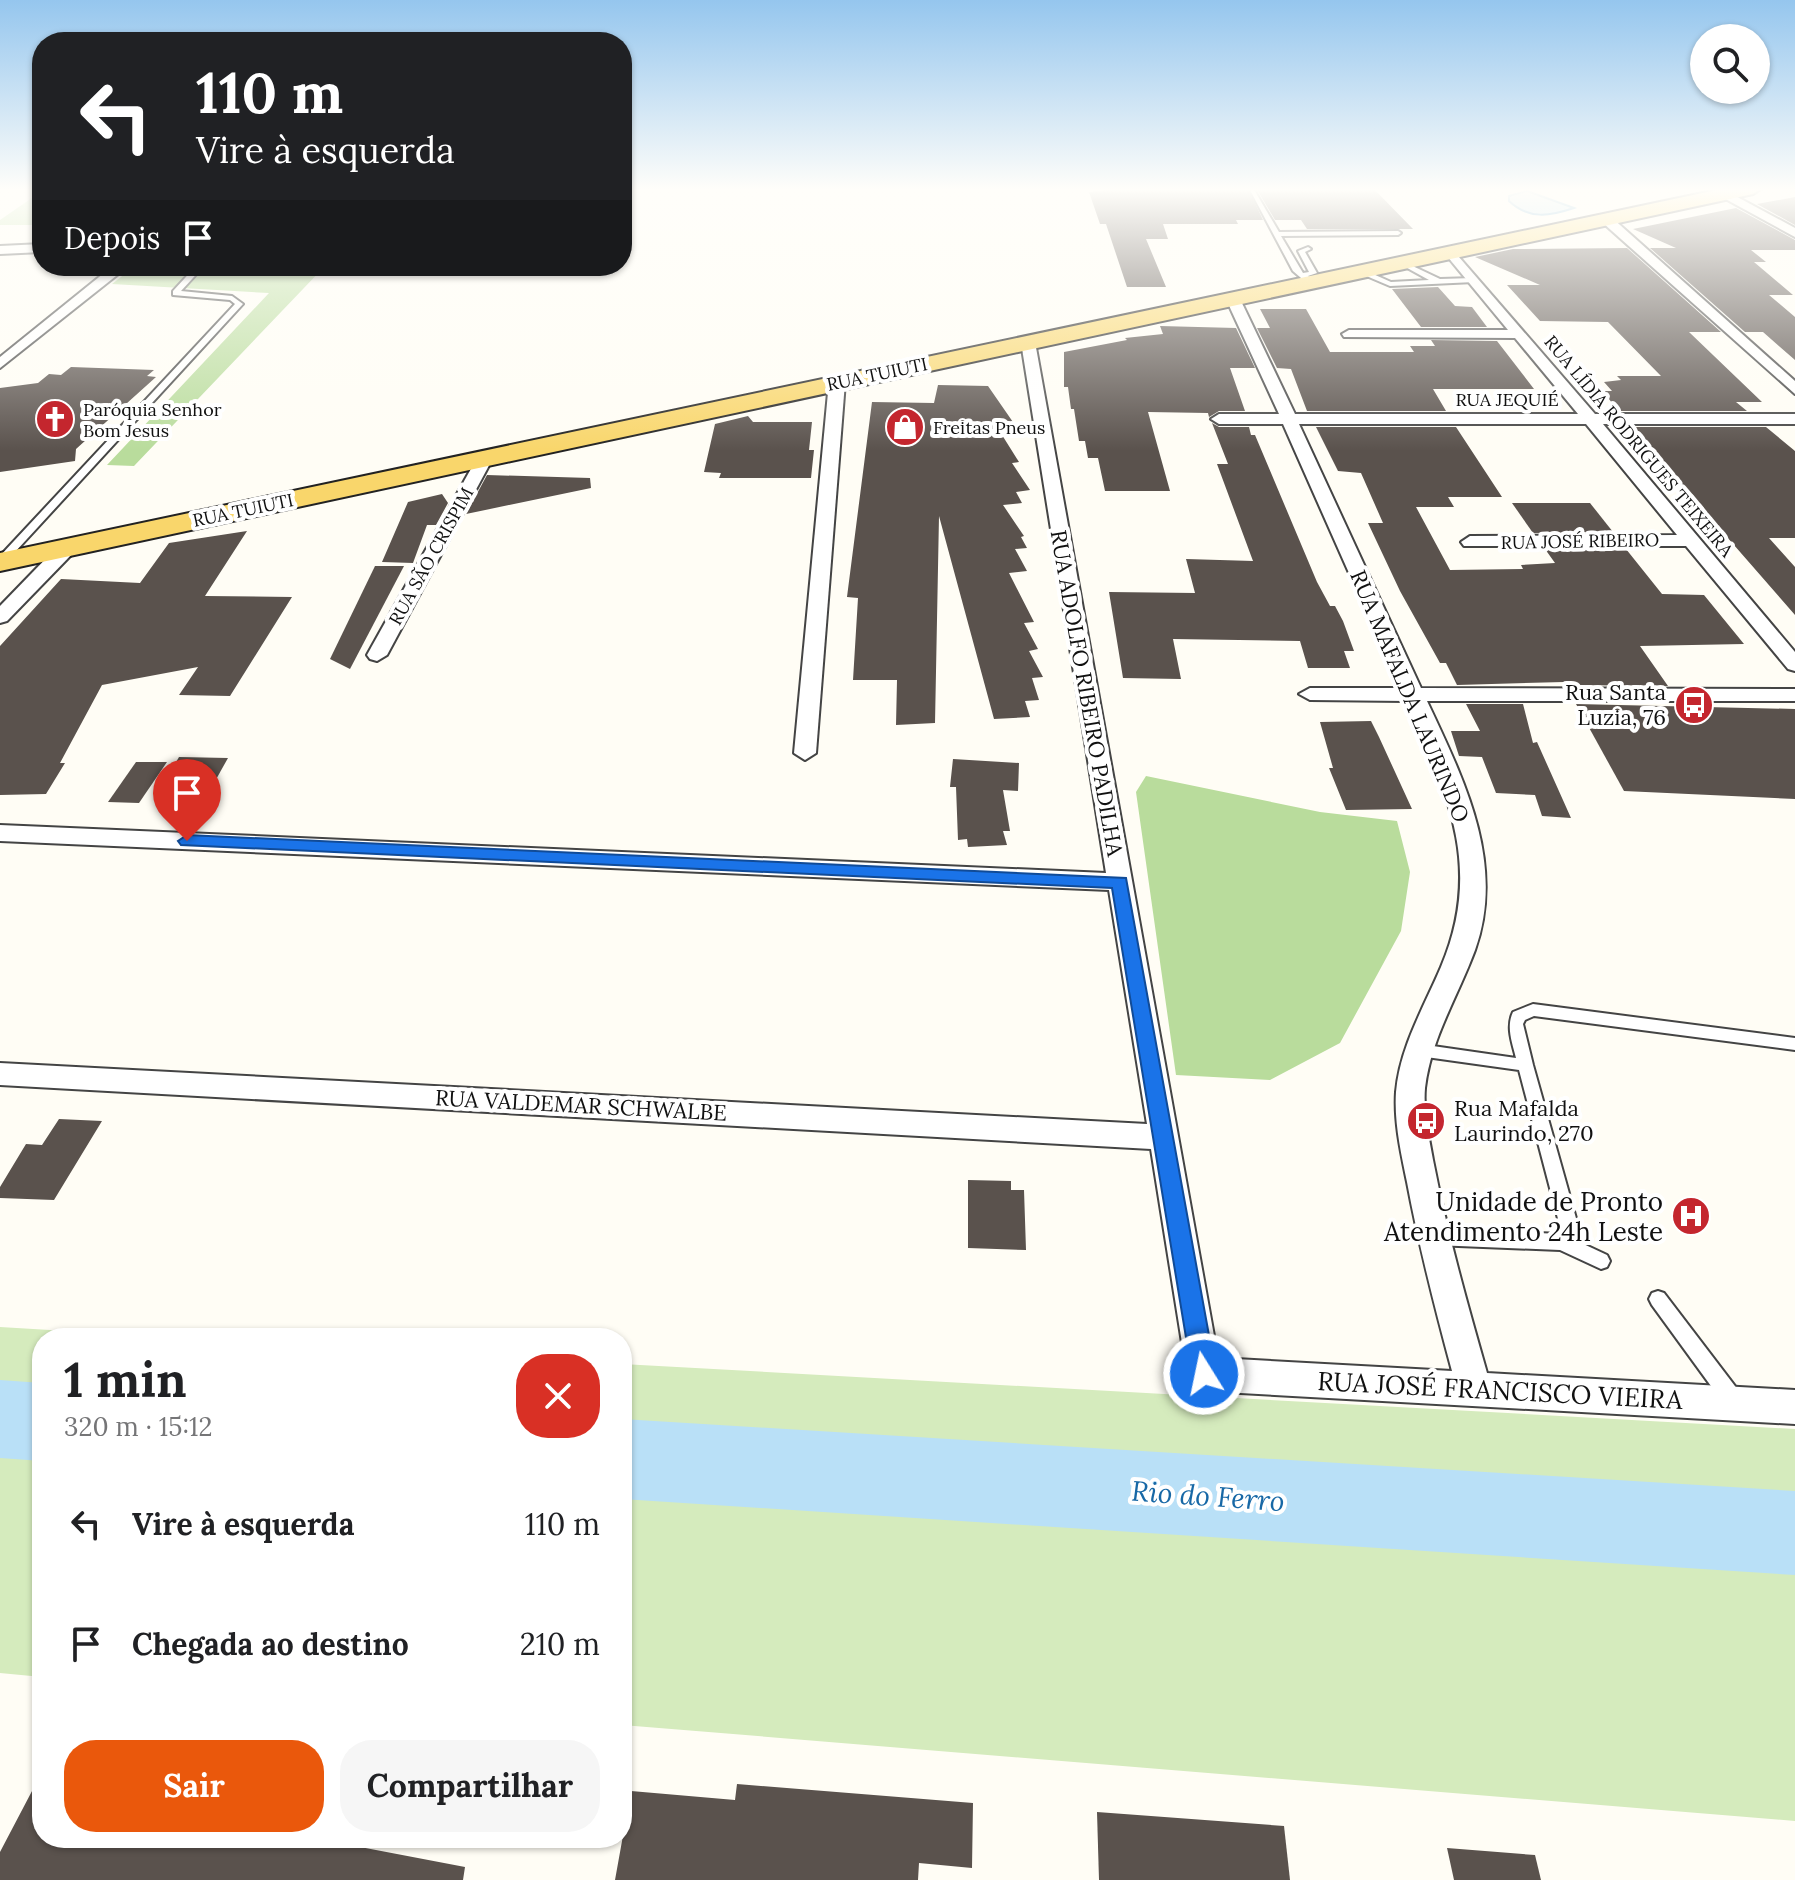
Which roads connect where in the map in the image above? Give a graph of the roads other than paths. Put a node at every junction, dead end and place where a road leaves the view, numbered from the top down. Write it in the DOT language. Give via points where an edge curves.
graph roads {
  1 [pos="109,276"];
  2 [pos="191,276"];
  3 [pos="1304,276"];
  4 [pos="1310,276"];
  5 [pos="1332,276"];
  6 [pos="1370,276"];
  7 [pos="1427,276"];
  8 [pos="1471,276"];
  9 [pos="1669,276"];
  10 [pos="1306,279"];
  11 [pos="1474,280"];
  12 [pos="1439,282"];
  13 [pos="1233,299"];
  14 [pos="1349,334"];
  15 [pos="1520,334"];
  16 [pos="1028,342"];
  17 [pos="0,364"];
  18 [pos="837,382"];
  19 [pos="1795,389"];
  20 [pos="1219,419"];
  21 [pos="1290,419"];
  22 [pos="1591,419"];
  23 [pos="1795,419"];
  24 [pos="485,458"];
  25 [pos="1691,540"];
  26 [pos="1470,542"];
  27 [pos="67,548"];
  28 [pos="0,562"];
  29 [pos="0,617"];
  30 [pos="377,655"];
  31 [pos="1795,665"];
  32 [pos="1310,694"];
  33 [pos="1413,695"];
  34 [pos="1795,695"];
  35 [pos="805,753"];
  36 [pos="0,833"];
  37 [pos="1120,882"];
  38 [pos="1795,1044"];
  39 [pos="1419,1050"];
  40 [pos="1525,1065"];
  41 [pos="0,1074"];
  42 [pos="1163,1137"];
  43 [pos="1433,1237"];
  44 [pos="1562,1242"];
  45 [pos="1601,1261"];
  46 [pos="1658,1299"];
  47 [pos="1204,1374"];
  48 [pos="1474,1388"];
  49 [pos="1736,1404"];
  50 [pos="1795,1407"];
  1 -- 17 [label="street"];
  2 -- 28 [label="lane" via="176,293 232,298 239,304"];
  3 -- 10 [label="lane"];
  4 -- 10 [label="lane"];
  5 -- 10 [label="main road, RUA TUIUTI"];
  6 -- 12 [label="lane" via="1390,284"];
  7 -- 12 [label="lane"];
  8 -- 11 [label="street, RUA LÍDIA RODRIGUES TEIXEIRA"];
  9 -- 19 [label="street"];
  10 -- 13 [label="main road, RUA TUIUTI"];
  11 -- 12 [label="lane"];
  11 -- 15 [label="street, RUA LÍDIA RODRIGUES TEIXEIRA"];
  13 -- 16 [label="main road, RUA TUIUTI"];
  13 -- 21 [label="street, RUA MAFALDA LAURINDO"];
  14 -- 15 [label="street"];
  15 -- 22 [label="street, RUA LÍDIA RODRIGUES TEIXEIRA"];
  16 -- 18 [label="main road, RUA TUIUTI"];
  16 -- 37 [label="street, RUA ADOLFO RIBEIRO PADILHA"];
  18 -- 24 [label="main road, RUA TUIUTI"];
  18 -- 35 [label="street"];
  20 -- 21 [label="street, RUA JEQUIÉ"];
  21 -- 22 [label="street, RUA JEQUIÉ"];
  21 -- 33 [label="street, RUA MAFALDA LAURINDO"];
  22 -- 23 [label="street, RUA JEQUIÉ"];
  22 -- 25 [label="street, RUA LÍDIA RODRIGUES TEIXEIRA"];
  24 -- 27 [label="main road, RUA TUIUTI"];
  24 -- 30 [label="street, RUA SÃO CRISPIM"];
  25 -- 26 [label="street, RUA JOSÉ RIBEIRO"];
  25 -- 31 [label="street, RUA LÍDIA RODRIGUES TEIXEIRA"];
  27 -- 28 [label="main road, RUA TUIUTI"];
  27 -- 29 [label="street"];
  32 -- 33 [label="street"];
  33 -- 34 [label="street"];
  33 -- 39 [label="street, RUA MAFALDA LAURINDO" via="1466,828 1477,903 1467,942"];
  36 -- 37 [label="street"];
  37 -- 42 [label="street, RUA ADOLFO RIBEIRO PADILHA"];
  38 -- 40 [label="lane" via="1533,1010 1518,1016 1516,1024"];
  39 -- 40 [label="lane"];
  39 -- 43 [label="street, RUA MAFALDA LAURINDO" via="1411,1090 1415,1144"];
  40 -- 44 [label="lane" via="1571,1229 1570,1238"];
  41 -- 42 [label="street, RUA VALDEMAR SCHWALBE"];
  42 -- 47 [label="street, RUA ADOLFO RIBEIRO PADILHA"];
  43 -- 44 [label="lane"];
  43 -- 48 [label="street, RUA MAFALDA LAURINDO"];
  44 -- 45 [label="lane"];
  46 -- 49 [label="lane"];
  47 -- 48 [label="street, RUA JOSÉ FRANCISCO VIEIRA"];
  48 -- 49 [label="street, RUA JOSÉ FRANCISCO VIEIRA"];
  49 -- 50 [label="street, RUA JOSÉ FRANCISCO VIEIRA"];
}
